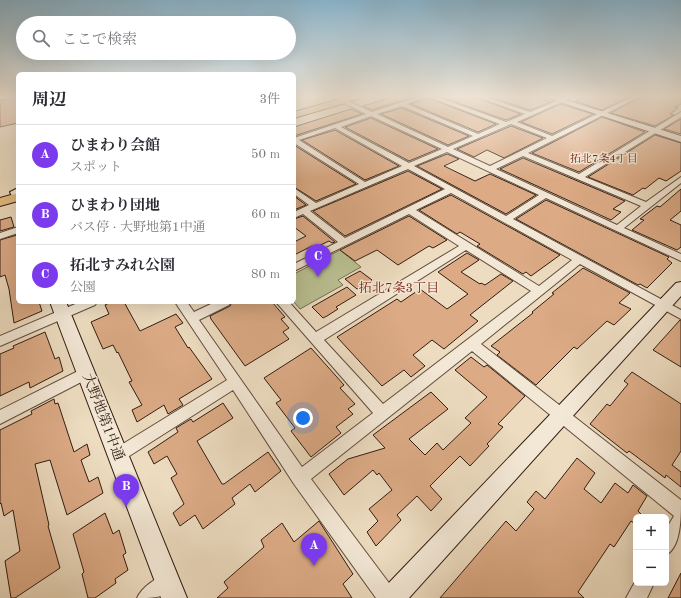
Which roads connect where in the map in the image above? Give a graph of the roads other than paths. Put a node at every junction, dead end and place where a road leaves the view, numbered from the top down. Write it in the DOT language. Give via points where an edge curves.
graph roads {
  1 [pos="341,124"];
  2 [pos="393,124"];
  3 [pos="449,124"];
  4 [pos="506,124"];
  5 [pos="511,124"];
  6 [pos="581,124"];
  7 [pos="633,124"];
  8 [pos="666,124"];
  9 [pos="335,126"];
  10 [pos="655,131"];
  11 [pos="478,136"];
  12 [pos="552,138"];
  13 [pos="296,139"];
  14 [pos="681,139"];
  15 [pos="296,141"];
  16 [pos="447,149"];
  17 [pos="523,153"];
  18 [pos="407,166"];
  19 [pos="490,169"];
  20 [pos="579,177"];
  21 [pos="681,179"];
  22 [pos="364,185"];
  23 [pos="677,186"];
  24 [pos="450,190"];
  25 [pos="296,192"];
  26 [pos="16,195"];
  27 [pos="16,195"];
  28 [pos="545,195"];
  29 [pos="0,196"];
  30 [pos="0,202"];
  31 [pos="315,206"];
  32 [pos="647,206"];
  33 [pos="409,210"];
  34 [pos="304,211"];
  35 [pos="296,214"];
  36 [pos="505,220"];
  37 [pos="617,229"];
  38 [pos="16,231"];
  39 [pos="0,236"];
  40 [pos="344,242"];
  41 [pos="467,245"];
  42 [pos="681,258"];
  43 [pos="579,260"];
  44 [pos="296,267"];
  45 [pos="681,287"];
  46 [pos="539,291"];
  47 [pos="81,304"];
  48 [pos="182,304"];
  49 [pos="221,304"];
  50 [pos="284,304"];
  51 [pos="61,308"];
  52 [pos="672,310"];
  53 [pos="192,318"];
  54 [pos="315,338"];
  55 [pos="0,341"];
  56 [pos="472,344"];
  57 [pos="86,373"];
  58 [pos="235,382"];
  59 [pos="382,413"];
  60 [pos="561,416"];
  61 [pos="0,417"];
  62 [pos="118,455"];
  63 [pos="300,478"];
  64 [pos="681,511"];
  65 [pos="681,520"];
  66 [pos="669,541"];
  67 [pos="643,586"];
  68 [pos="171,590"];
  69 [pos="147,598"];
  70 [pos="388,598"];
  71 [pos="392,598"];
  72 [pos="636,598"];
  1 -- 9 [label="street"];
  2 -- 16 [label="street"];
  3 -- 11 [label="street"];
  4 -- 11 [label="street"];
  5 -- 12 [label="street"];
  6 -- 12 [label="street"];
  7 -- 10 [label="street"];
  8 -- 10 [label="street"];
  9 -- 13 [label="street"];
  9 -- 18 [label="street"];
  10 -- 14 [label="street"];
  10 -- 20 [label="street"];
  11 -- 16 [label="street"];
  12 -- 17 [label="street"];
  15 -- 22 [label="street"];
  16 -- 18 [label="street"];
  16 -- 19 [label="street"];
  17 -- 19 [label="street"];
  17 -- 20 [label="street"];
  18 -- 22 [label="street"];
  18 -- 24 [label="street"];
  19 -- 28 [label="street"];
  20 -- 32 [label="street"];
  21 -- 23 [label="street"];
  22 -- 31 [label="street"];
  23 -- 32 [label="street"];
  24 -- 33 [label="street"];
  24 -- 36 [label="street"];
  25 -- 31 [label="street"];
  26 -- 29 [label="main road"];
  27 -- 30 [label="main road"];
  28 -- 36 [label="street"];
  28 -- 37 [label="street"];
  31 -- 34 [label="street"];
  32 -- 37 [label="street"];
  33 -- 40 [label="street"];
  33 -- 41 [label="street"];
  34 -- 35 [label="street"];
  34 -- 40 [label="street"];
  36 -- 43 [label="street"];
  37 -- 42 [label="street"];
  38 -- 39 [label="street"];
  40 -- 44 [label="street"];
  41 -- 46 [label="street"];
  41 -- 54 [label="street"];
  43 -- 46 [label="street"];
  43 -- 52 [label="street"];
  45 -- 52 [label="street"];
  46 -- 56 [label="street"];
  47 -- 51 [label="street"];
  48 -- 53 [label="street"];
  49 -- 53 [label="street"];
  50 -- 54 [label="street"];
  51 -- 55 [label="street"];
  51 -- 57 [label="street, 大野地第1中通"];
  52 -- 60 [label="street"];
  53 -- 58 [label="street"];
  54 -- 59 [label="street"];
  56 -- 59 [label="street"];
  56 -- 60 [label="street"];
  57 -- 61 [label="street"];
  57 -- 62 [label="street, 大野地第1中通"];
  58 -- 62 [label="street"];
  58 -- 63 [label="street"];
  59 -- 63 [label="street"];
  60 -- 64 [label="street"];
  60 -- 71 [label="street"];
  62 -- 68 [label="street, 大野地第1中通"];
  63 -- 70 [label="street"];
  65 -- 66 [label="street"];
  67 -- 72 [label="street"];
  68 -- 69 [label="street"];
}
